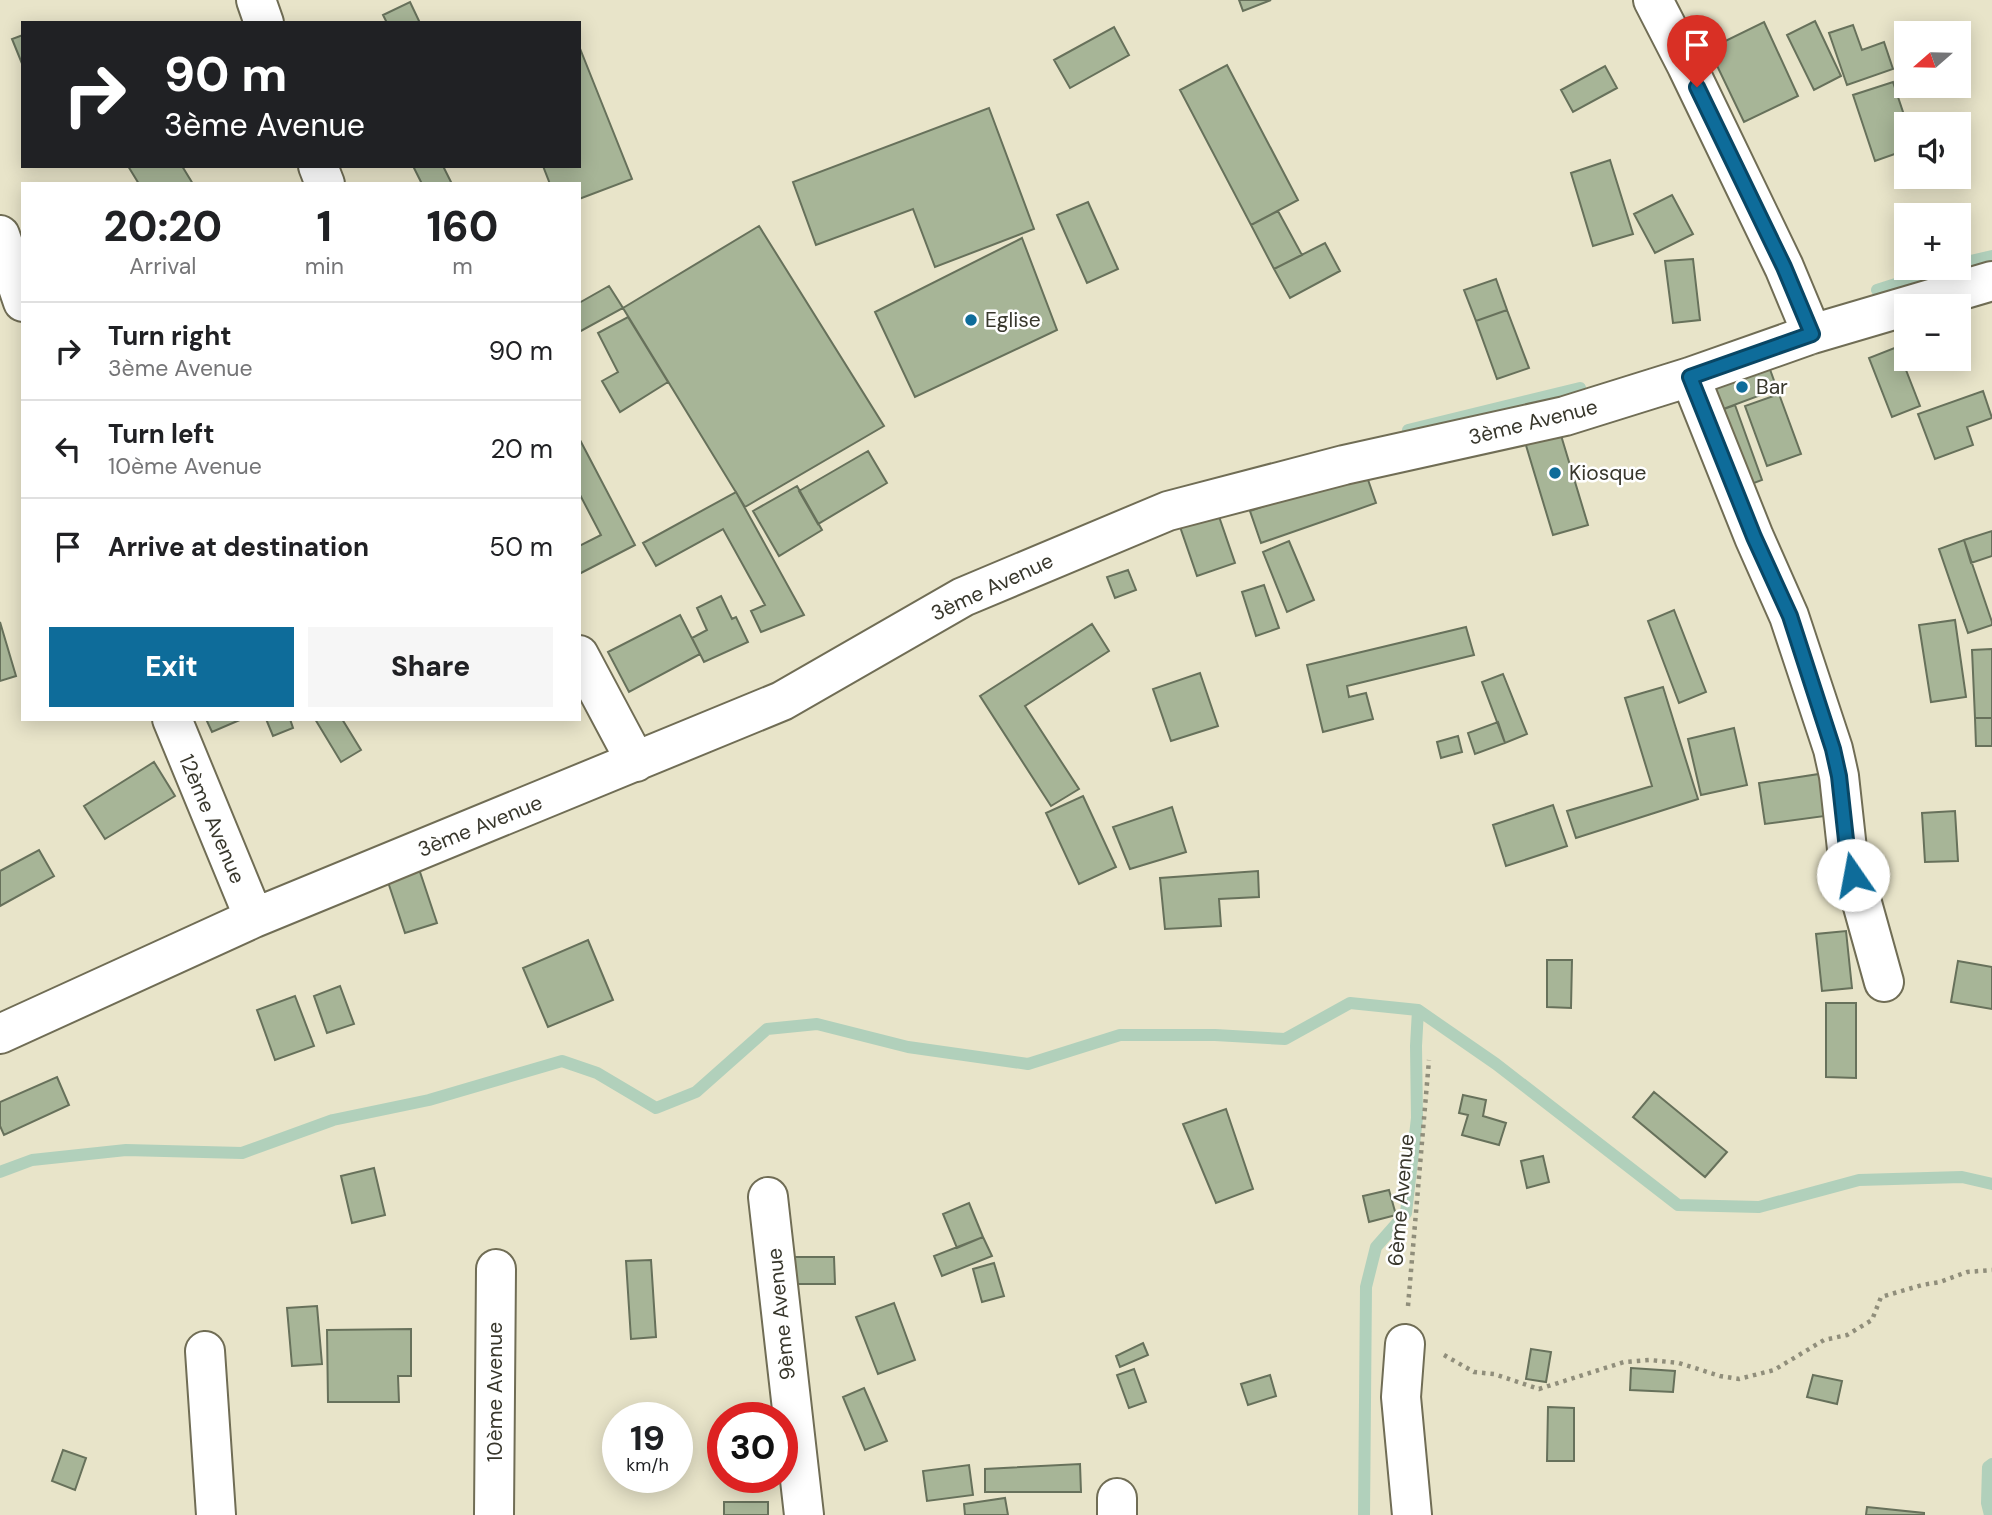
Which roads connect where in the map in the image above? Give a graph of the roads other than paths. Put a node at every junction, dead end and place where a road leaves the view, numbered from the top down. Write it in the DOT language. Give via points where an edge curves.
graph roads {
  1 [pos="256,0"];
  2 [pos="1653,0"];
  3 [pos="263,21"];
  4 [pos="0,235"];
  5 [pos="1992,281"];
  6 [pos="21,296"];
  7 [pos="1812,334"];
  8 [pos="1690,377"];
  9 [pos="581,659"];
  10 [pos="173,721"];
  11 [pos="636,762"];
  12 [pos="254,918"];
  13 [pos="1884,982"];
  14 [pos="0,1034"];
  15 [pos="768,1197"];
  16 [pos="496,1269"];
  17 [pos="1405,1344"];
  18 [pos="205,1351"];
  19 [pos="216,1515"];
  20 [pos="495,1515"];
  21 [pos="804,1515"];
  22 [pos="1412,1515"];
  1 -- 3 [label="street"];
  2 -- 7 [label="street" via="1784,267"];
  4 -- 6 [label="street"];
  5 -- 7 [label="street, 3ème Avenue"];
  7 -- 8 [label="street, 3ème Avenue"];
  8 -- 11 [label="street, 3ème Avenue" via="1565,416 1344,465 1168,511 963,597 782,701"];
  8 -- 13 [label="street" via="1790,616 1833,749 1847,849"];
  9 -- 11 [label="street"];
  10 -- 12 [label="street, 12ème Avenue"];
  11 -- 12 [label="street, 3ème Avenue"];
  12 -- 14 [label="street, 3ème Avenue"];
  15 -- 21 [label="street, 9ème Avenue"];
  16 -- 20 [label="street, 10ème Avenue"];
  17 -- 22 [label="street" via="1401,1397"];
  18 -- 19 [label="street"];
}
